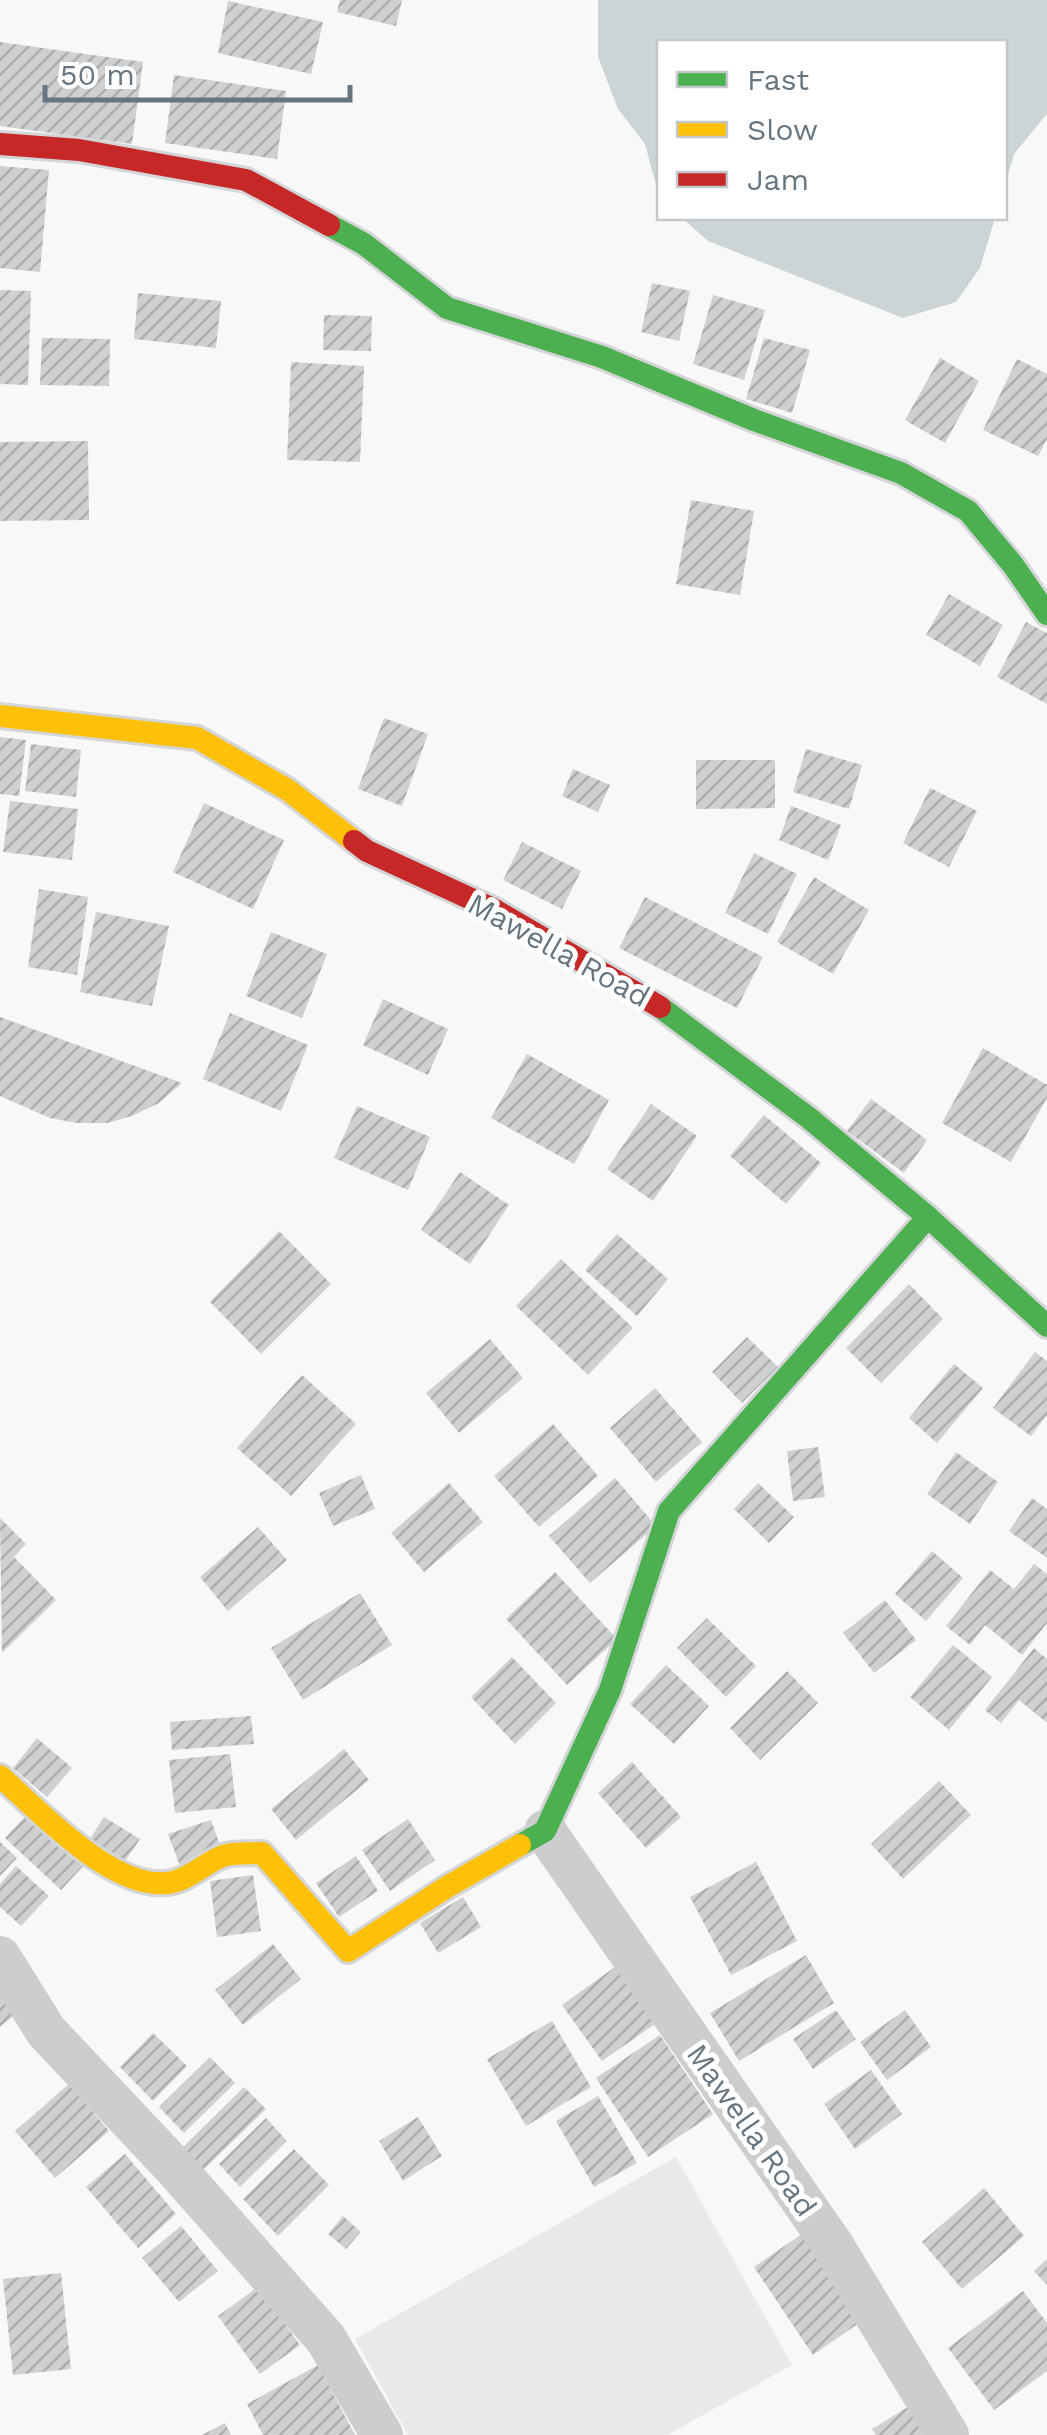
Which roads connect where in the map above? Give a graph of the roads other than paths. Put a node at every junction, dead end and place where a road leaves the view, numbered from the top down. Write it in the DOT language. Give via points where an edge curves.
graph roads {
  1 [pos="0,144"];
  2 [pos="1047,614"];
  3 [pos="0,716"];
  4 [pos="928,1218"];
  5 [pos="1047,1326"];
  6 [pos="0,1776"];
  7 [pos="546,1831"];
  8 [pos="0,1957"];
  9 [pos="382,2435"];
  10 [pos="948,2435"];
  1 -- 2 [label="street" via="79,150 246,180 364,244 447,308 602,358 901,473 968,511"];
  3 -- 4 [label="street, Mawella Road" via="197,738 288,790 366,851 493,909 674,1015"];
  4 -- 5 [label="street, Mawella Road"];
  4 -- 7 [label="street" via="669,1511 610,1690"];
  6 -- 7 [label="street" via="136,1880 167,1883 229,1854 262,1853 348,1951"];
  7 -- 10 [label="street, Mawella Road" via="832,2244"];
  8 -- 9 [label="street" via="46,2031 326,2340"];
}
